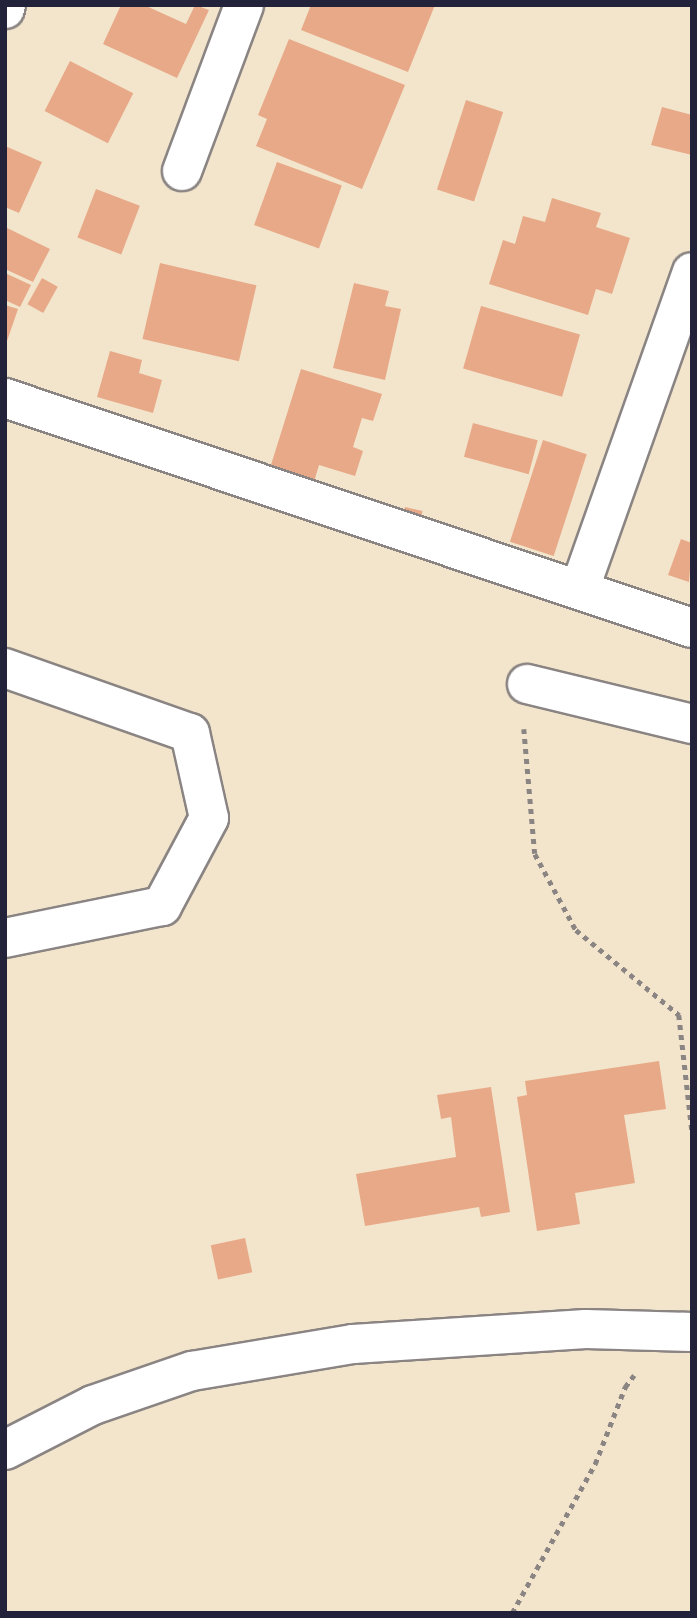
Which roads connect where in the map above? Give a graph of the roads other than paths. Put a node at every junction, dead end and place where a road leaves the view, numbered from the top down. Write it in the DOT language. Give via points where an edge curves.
graph roads {
  1 [pos="244,5"];
  2 [pos="183,171"];
  3 [pos="692,272"];
  4 [pos="5,398"];
  5 [pos="580,588"];
  6 [pos="692,628"];
  7 [pos="5,668"];
  8 [pos="527,684"];
  9 [pos="692,724"];
  10 [pos="5,938"];
  11 [pos="680,1331"];
  12 [pos="5,1450"];
  1 -- 2 [label="street"];
  3 -- 5 [label="street"];
  4 -- 5 [label="street"];
  5 -- 6 [label="street"];
  7 -- 10 [label="street" via="190,733 209,818 162,906"];
  8 -- 9 [label="street"];
  11 -- 12 [label="street" via="586,1329 353,1344 192,1371 93,1405"];
}
